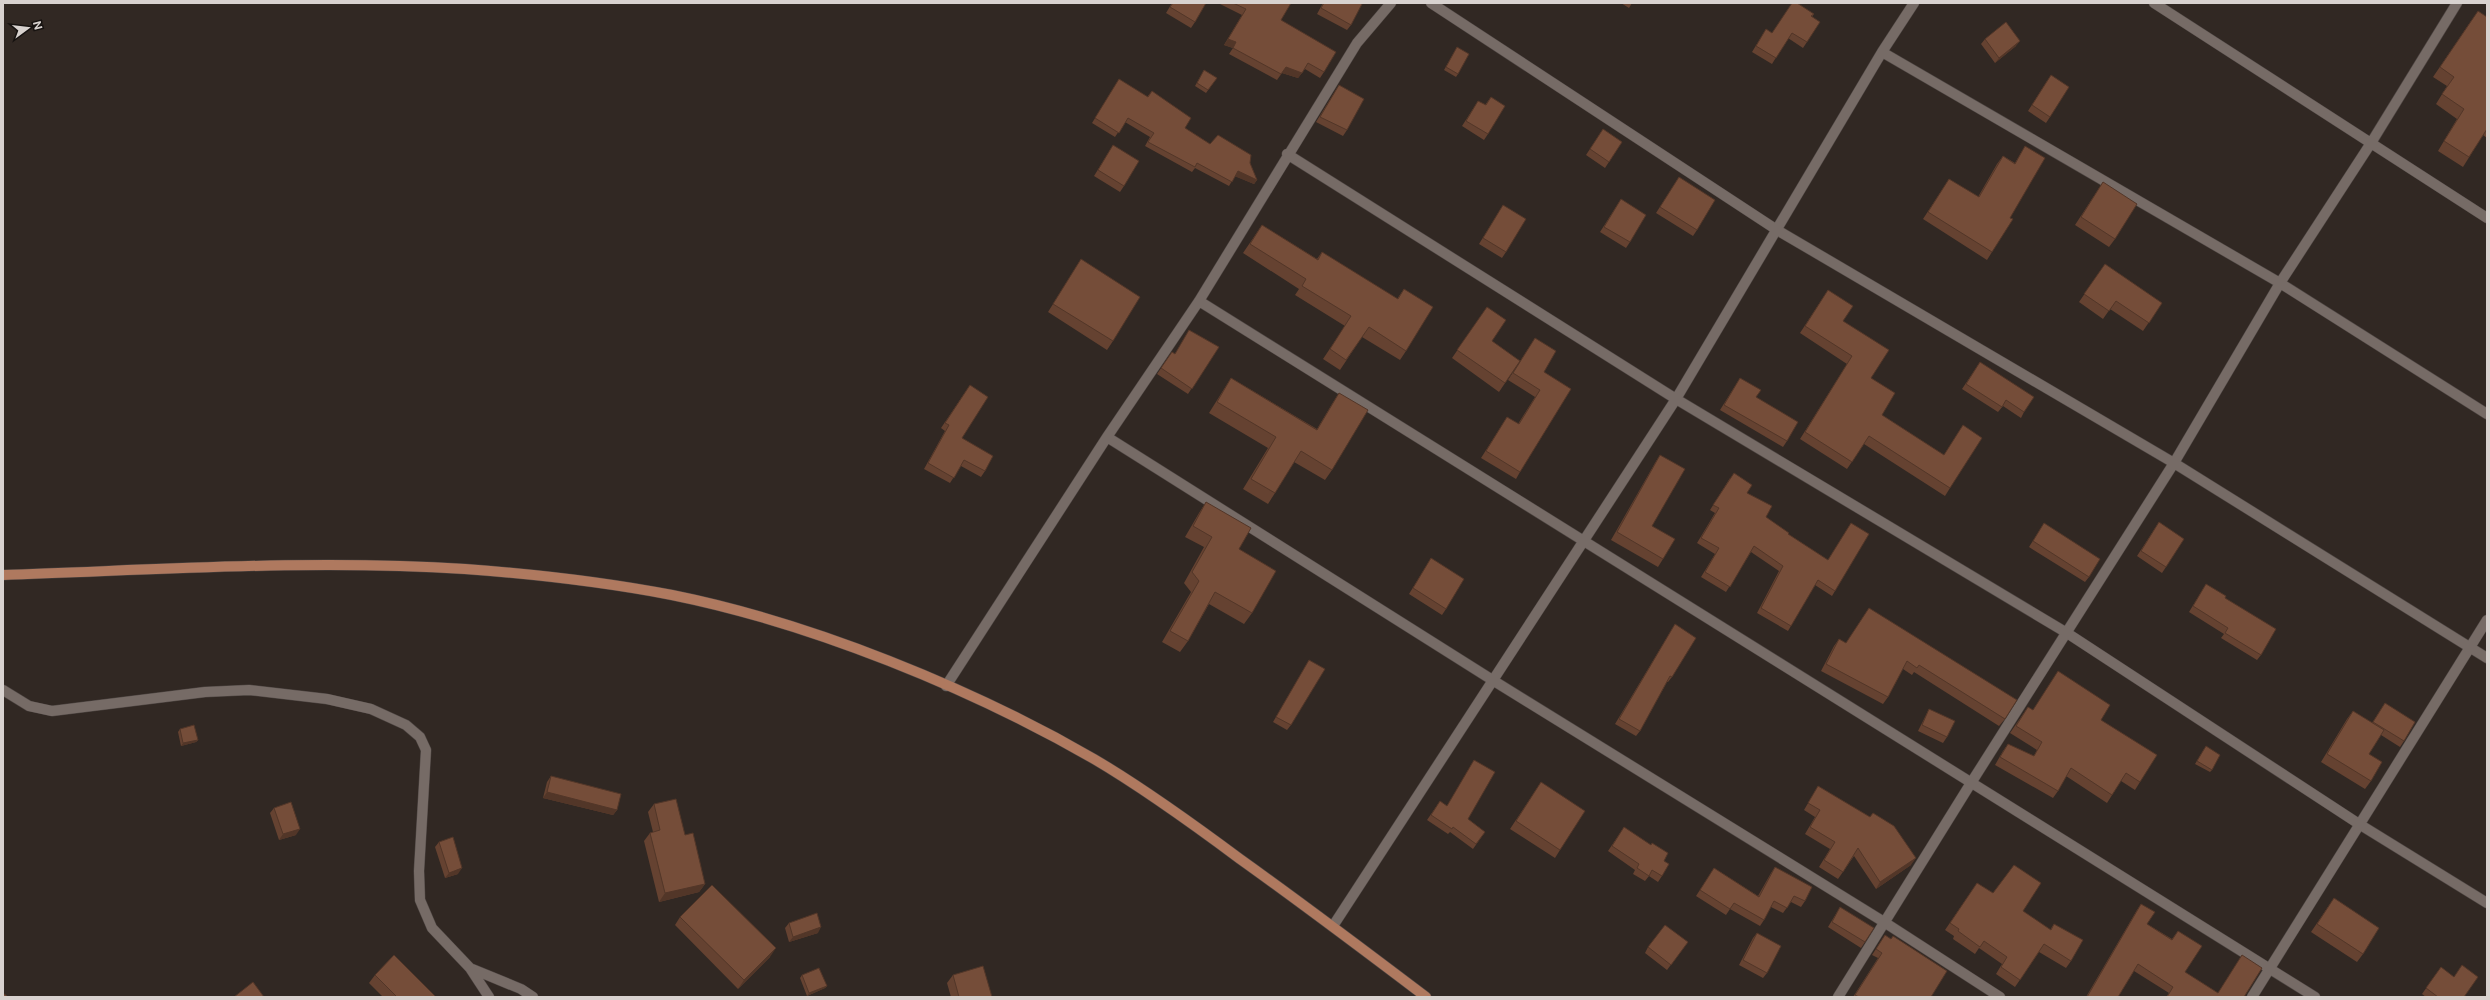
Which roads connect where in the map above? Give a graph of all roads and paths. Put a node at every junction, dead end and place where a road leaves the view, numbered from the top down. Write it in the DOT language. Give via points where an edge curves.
graph roads {
  1 [pos="1391,3"];
  2 [pos="1431,3"];
  3 [pos="1914,3"];
  4 [pos="2154,3"];
  5 [pos="2457,3"];
  6 [pos="1882,52"];
  7 [pos="2371,144"];
  8 [pos="1287,154"];
  9 [pos="2487,218"];
  10 [pos="1777,230"];
  11 [pos="2280,284"];
  12 [pos="1199,301"];
  13 [pos="1676,399"];
  14 [pos="2487,414"];
  15 [pos="1107,437"];
  16 [pos="2174,463"];
  17 [pos="1583,540"];
  18 [pos="3,574"];
  19 [pos="2487,620"];
  20 [pos="2066,633"];
  21 [pos="2470,647"];
  22 [pos="2487,658"];
  23 [pos="1494,681"];
  24 [pos="946,686"];
  25 [pos="3,690"];
  26 [pos="1970,783"];
  27 [pos="2359,824"];
  28 [pos="2487,903"];
  29 [pos="1884,922"];
  30 [pos="1333,926"];
  31 [pos="470,968"];
  32 [pos="2269,968"];
  33 [pos="489,997"];
  34 [pos="533,997"];
  35 [pos="1426,997"];
  36 [pos="1838,997"];
  37 [pos="2000,997"];
  38 [pos="2252,997"];
  39 [pos="2314,997"];
  1 -- 8 [label="street" via="1357,43"];
  2 -- 10 [label="street"];
  3 -- 6 [label="street"];
  4 -- 7 [label="street"];
  5 -- 7 [label="street"];
  6 -- 10 [label="street"];
  6 -- 11 [label="street"];
  7 -- 9 [label="street"];
  7 -- 11 [label="street"];
  8 -- 12 [label="street"];
  8 -- 13 [label="street"];
  10 -- 13 [label="street"];
  10 -- 16 [label="street"];
  11 -- 14 [label="street"];
  11 -- 16 [label="street"];
  12 -- 15 [label="street"];
  12 -- 17 [label="street"];
  13 -- 17 [label="street"];
  13 -- 20 [label="street"];
  15 -- 23 [label="street"];
  15 -- 24 [label="street"];
  16 -- 20 [label="street"];
  16 -- 21 [label="street"];
  17 -- 23 [label="street"];
  17 -- 26 [label="street"];
  18 -- 24 [label="main road" via="328,566 428,567 573,579 674,595 778,622 851,646"];
  19 -- 21 [label="street"];
  20 -- 26 [label="street"];
  20 -- 27 [label="street"];
  21 -- 22 [label="street"];
  21 -- 27 [label="street"];
  23 -- 29 [label="street"];
  23 -- 30 [label="street"];
  24 -- 30 [label="main road" via="1023,721 1093,758 1140,787"];
  25 -- 31 [label="street" via="29,706 52,711 158,697 249,690 327,699 371,709 406,725 420,737 426,750 418,871 420,900 432,928"];
  26 -- 29 [label="street"];
  26 -- 32 [label="street"];
  27 -- 28 [label="street"];
  27 -- 32 [label="street"];
  29 -- 36 [label="street"];
  29 -- 37 [label="street"];
  30 -- 35 [label="main road"];
  31 -- 33 [label="street"];
  31 -- 34 [label="street" via="522,989"];
  32 -- 38 [label="street"];
  32 -- 39 [label="street"];
}
